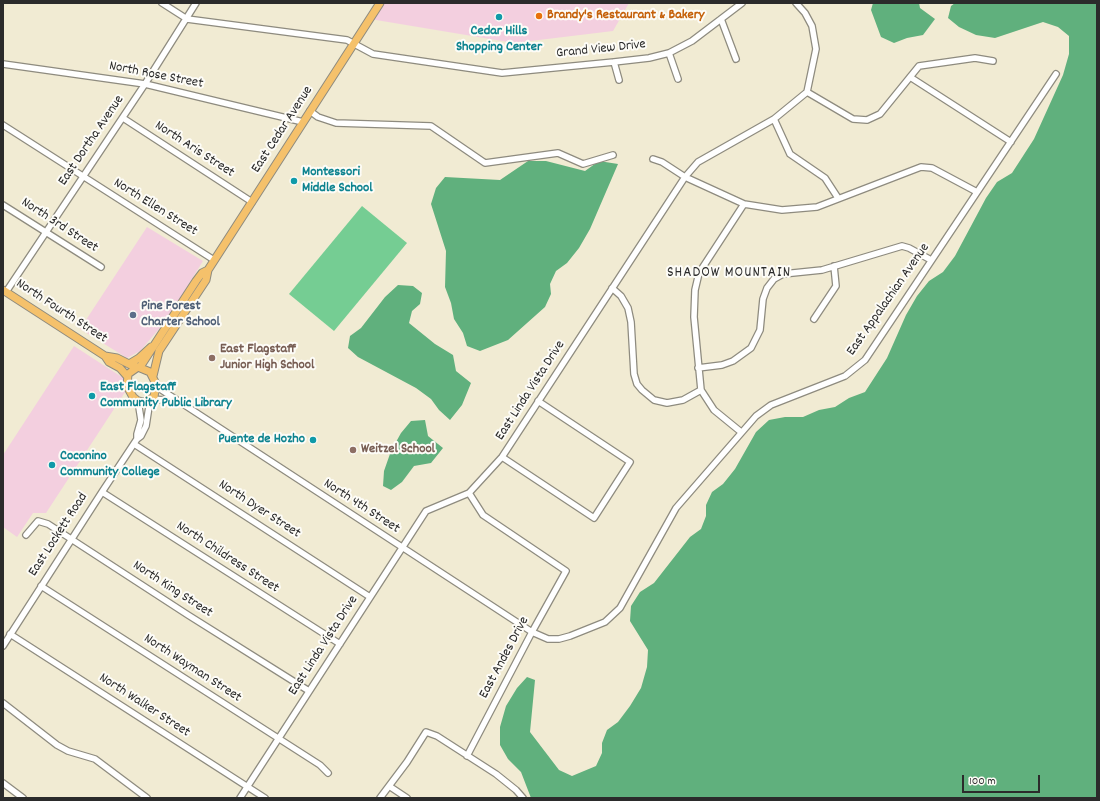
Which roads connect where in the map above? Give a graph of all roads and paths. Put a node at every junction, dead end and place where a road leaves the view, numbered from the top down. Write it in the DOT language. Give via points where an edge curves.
graph roads {
  1 [pos="162,3"];
  2 [pos="196,3"];
  3 [pos="380,3"];
  4 [pos="742,3"];
  5 [pos="796,3"];
  6 [pos="187,19"];
  7 [pos="722,19"];
  8 [pos="354,44"];
  9 [pos="669,53"];
  10 [pos="736,59"];
  11 [pos="993,61"];
  12 [pos="614,62"];
  13 [pos="3,64"];
  14 [pos="1056,74"];
  15 [pos="910,77"];
  16 [pos="678,79"];
  17 [pos="619,80"];
  18 [pos="146,84"];
  19 [pos="807,92"];
  20 [pos="310,111"];
  21 [pos="122,118"];
  22 [pos="774,119"];
  23 [pos="304,122"];
  24 [pos="3,125"];
  25 [pos="1011,142"];
  26 [pos="613,156"];
  27 [pos="653,159"];
  28 [pos="82,177"];
  29 [pos="685,177"];
  30 [pos="977,192"];
  31 [pos="838,198"];
  32 [pos="252,202"];
  33 [pos="744,204"];
  34 [pos="3,205"];
  35 [pos="46,231"];
  36 [pos="214,260"];
  37 [pos="931,260"];
  38 [pos="834,266"];
  39 [pos="101,267"];
  40 [pos="208,270"];
  41 [pos="612,288"];
  42 [pos="5,291"];
  43 [pos="814,319"];
  44 [pos="157,341"];
  45 [pos="105,356"];
  46 [pos="135,366"];
  47 [pos="698,368"];
  48 [pos="127,376"];
  49 [pos="153,376"];
  50 [pos="157,387"];
  51 [pos="701,390"];
  52 [pos="151,400"];
  53 [pos="138,401"];
  54 [pos="177,401"];
  55 [pos="538,401"];
  56 [pos="741,432"];
  57 [pos="136,441"];
  58 [pos="502,457"];
  59 [pos="102,492"];
  60 [pos="469,493"];
  61 [pos="26,535"];
  62 [pos="72,538"];
  63 [pos="402,548"];
  64 [pos="41,586"];
  65 [pos="370,597"];
  66 [pos="532,632"];
  67 [pos="10,634"];
  68 [pos="340,644"];
  69 [pos="3,646"];
  70 [pos="309,691"];
  71 [pos="3,703"];
  72 [pos="278,739"];
  73 [pos="467,756"];
  74 [pos="328,773"];
  75 [pos="3,783"];
  76 [pos="247,786"];
  77 [pos="389,786"];
  78 [pos="23,798"];
  79 [pos="148,798"];
  80 [pos="240,798"];
  81 [pos="265,798"];
  82 [pos="380,798"];
  83 [pos="407,798"];
  84 [pos="523,798"];
  1 -- 6 [label="street"];
  2 -- 6 [label="street, East Dortha Avenue"];
  3 -- 8 [label="main road, East Cedar Avenue"];
  4 -- 7 [label="street, Grand View Drive"];
  5 -- 19 [label="street" via="812,26 816,49"];
  6 -- 8 [label="street, Grand View Drive" via="347,40"];
  6 -- 18 [label="street, East Dortha Avenue"];
  7 -- 9 [label="street, Grand View Drive" via="684,46"];
  7 -- 10 [label="street"];
  8 -- 12 [label="street, Grand View Drive" via="383,56 502,73"];
  8 -- 20 [label="main road, East Cedar Avenue"];
  9 -- 12 [label="street, Grand View Drive"];
  9 -- 16 [label="street"];
  11 -- 15 [label="street" via="975,58 919,66"];
  12 -- 17 [label="street"];
  13 -- 18 [label="street, North Rose Street"];
  14 -- 25 [label="street, East Appalachian Avenue"];
  15 -- 19 [label="street" via="880,114 867,120 853,119"];
  15 -- 25 [label="street"];
  18 -- 21 [label="street, East Dortha Avenue"];
  18 -- 23 [label="street, North Rose Street"];
  19 -- 22 [label="street, East Linda Vista Drive"];
  20 -- 23 [label="main road, East Cedar Avenue"];
  20 -- 26 [label="street" via="336,123 431,126 485,163 558,153 583,164"];
  21 -- 28 [label="street, East Dortha Avenue"];
  21 -- 32 [label="street, North Aris Street"];
  22 -- 29 [label="street, East Linda Vista Drive" via="698,162"];
  22 -- 31 [label="street" via="790,154 825,178"];
  23 -- 32 [label="main road, East Cedar Avenue"];
  24 -- 28 [label="street, North Ellen Street"];
  25 -- 30 [label="street, East Appalachian Avenue"];
  27 -- 29 [label="street"];
  28 -- 35 [label="street, East Dortha Avenue"];
  28 -- 36 [label="street, North Ellen Street"];
  29 -- 33 [label="street"];
  29 -- 41 [label="street, East Linda Vista Drive"];
  30 -- 31 [label="street" via="932,168 921,167"];
  30 -- 37 [label="street, East Appalachian Avenue"];
  31 -- 33 [label="street" via="817,207 782,210"];
  32 -- 36 [label="main road, East Cedar Avenue"];
  33 -- 47 [label="street" via="699,272 694,317"];
  34 -- 35 [label="street, North 3rd Street"];
  35 -- 39 [label="street, North 3rd Street"];
  35 -- 42 [label="street, East Dortha Avenue"];
  36 -- 40 [label="main road, East Cedar Avenue"];
  37 -- 38 [label="street" via="902,246"];
  37 -- 56 [label="street, East Appalachian Avenue" via="865,360 845,376 770,405"];
  38 -- 43 [label="street" via="836,286"];
  38 -- 47 [label="street" via="815,272 783,274 774,279 763,299 760,330 752,348 733,361"];
  40 -- 44 [label="main road, East Cedar Avenue" via="202,273"];
  40 -- 49 [label="main road, East Cedar Avenue" via="206,280 159,351"];
  41 -- 51 [label="street" via="621,296 628,308 634,374 642,390 654,400 667,403 683,400"];
  41 -- 55 [label="street, East Linda Vista Drive"];
  42 -- 45 [label="main road, North Fourth Street"];
  44 -- 46 [label="main road, East Cedar Avenue"];
  44 -- 46 [label="main road" via="139,358"];
  45 -- 46 [label="main road, North Fourth Street" via="112,356"];
  45 -- 48 [label="main road, North Fourth Street"];
  46 -- 48 [label="main road"];
  46 -- 49 [label="main road" via="150,372"];
  47 -- 51 [label="street"];
  48 -- 53 [label="main road" via="129,390"];
  49 -- 50 [label="main road"];
  50 -- 52 [label="main road" via="156,394"];
  50 -- 54 [label="street, North 4th Street"];
  51 -- 56 [label="street" via="714,410"];
  52 -- 53 [label="main road"];
  52 -- 54 [label="street, North 4th Street"];
  52 -- 57 [label="street, East Lockett Road" via="146,426"];
  53 -- 57 [label="street, East Lockett Road" via="141,420"];
  54 -- 63 [label="street, North 4th Street"];
  55 -- 58 [label="street, East Linda Vista Drive"];
  55 -- 58 [label="street" via="630,462 594,518"];
  56 -- 66 [label="street, East Appalachian Avenue" via="676,508 620,608 613,616 594,627 559,639 548,639"];
  57 -- 59 [label="street, East Lockett Road"];
  57 -- 65 [label="street, North Dyer Street"];
  58 -- 60 [label="street, East Linda Vista Drive"];
  59 -- 62 [label="street, East Lockett Road"];
  59 -- 68 [label="street, North Childress Street"];
  60 -- 63 [label="street, East Linda Vista Drive" via="426,510"];
  60 -- 66 [label="street, East Andes Drive" via="483,515 566,571"];
  61 -- 62 [label="street, North King Street" via="38,520 42,520"];
  62 -- 64 [label="street, East Lockett Road"];
  62 -- 70 [label="street, North King Street" via="188,616"];
  63 -- 65 [label="street, East Linda Vista Drive"];
  63 -- 66 [label="street, North 4th Street"];
  64 -- 67 [label="street, East Lockett Road"];
  64 -- 72 [label="street, North Wayman Street"];
  65 -- 68 [label="street, East Linda Vista Drive"];
  66 -- 73 [label="street, East Andes Drive"];
  67 -- 69 [label="street, East Lockett Road"];
  67 -- 76 [label="street, North Walker Street"];
  68 -- 70 [label="street, East Linda Vista Drive"];
  70 -- 72 [label="street, East Linda Vista Drive"];
  71 -- 79 [label="street" via="57,745 94,759"];
  72 -- 74 [label="street, North Wayman Street"];
  72 -- 76 [label="street, East Linda Vista Drive"];
  73 -- 77 [label="street" via="437,736 426,732"];
  73 -- 84 [label="street" via="496,774"];
  75 -- 78 [label="street"];
  76 -- 80 [label="street, East Linda Vista Drive"];
  76 -- 81 [label="street, North Walker Street"];
  77 -- 82 [label="street"];
  77 -- 83 [label="street"];
}
